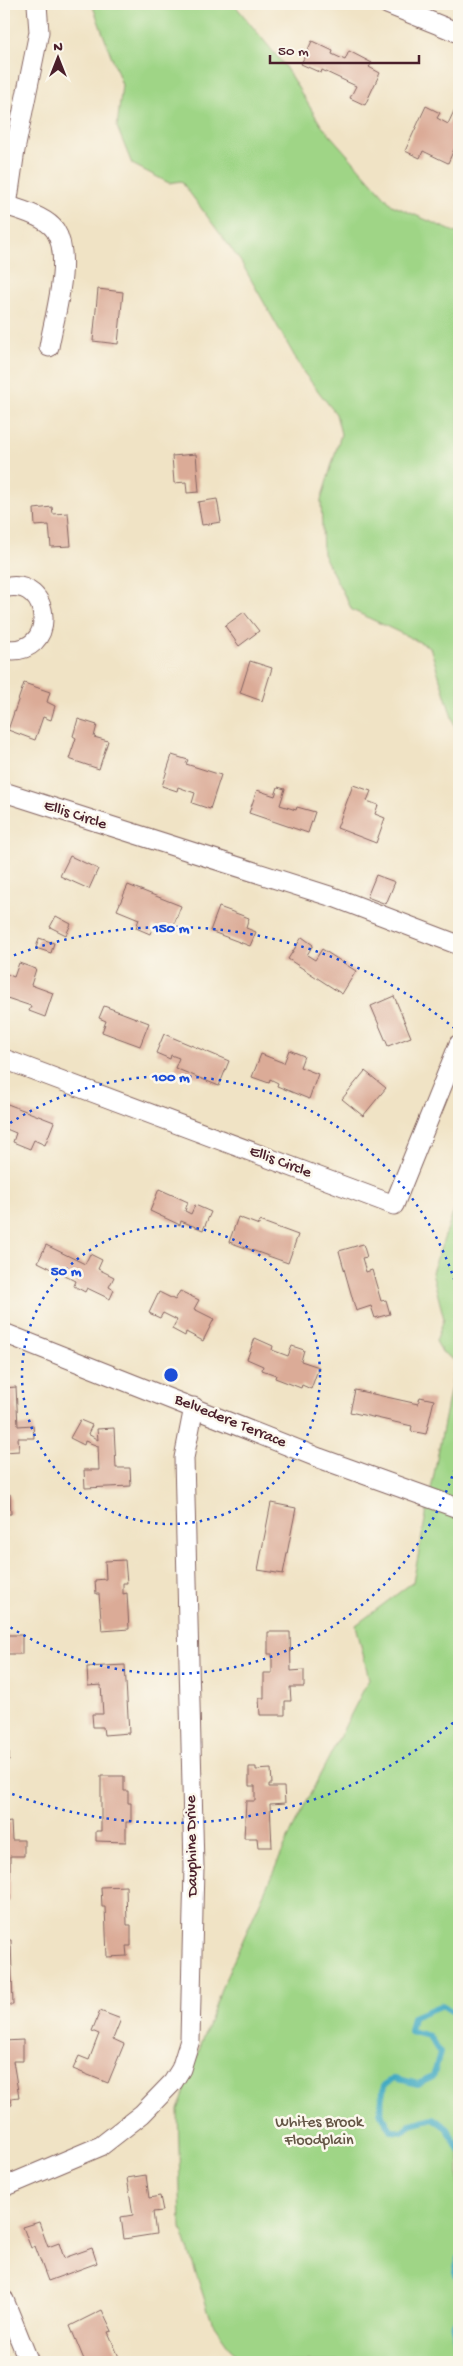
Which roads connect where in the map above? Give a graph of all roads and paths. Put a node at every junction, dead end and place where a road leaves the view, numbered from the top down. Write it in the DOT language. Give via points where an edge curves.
graph roads {
  1 [pos="37,4"];
  2 [pos="387,4"];
  3 [pos="459,33"];
  4 [pos="5,206"];
  5 [pos="49,347"];
  6 [pos="4,588"];
  7 [pos="4,648"];
  8 [pos="4,792"];
  9 [pos="459,945"];
  10 [pos="459,1044"];
  11 [pos="4,1059"];
  12 [pos="4,1333"];
  13 [pos="194,1407"];
  14 [pos="458,1508"];
  15 [pos="5,2188"];
  16 [pos="4,2300"];
  17 [pos="30,2362"];
  1 -- 4 [label="street" via="39,32"];
  2 -- 3 [label="street"];
  4 -- 5 [label="street" via="47,222 62,245 62,273"];
  6 -- 7 [label="street" via="26,590 38,600 44,615 39,636 31,644 22,649"];
  8 -- 9 [label="street, Ellis Circle" via="336,898"];
  10 -- 11 [label="street, Ellis Circle" via="394,1205"];
  12 -- 13 [label="street, Belvedere Terrace"];
  13 -- 14 [label="street, Belvedere Terrace" via="320,1458"];
  13 -- 15 [label="street, Dauphine Drive" via="184,1458 194,1867 190,2040 181,2069 173,2082 142,2114 101,2146"];
  16 -- 17 [label="street"];
}
